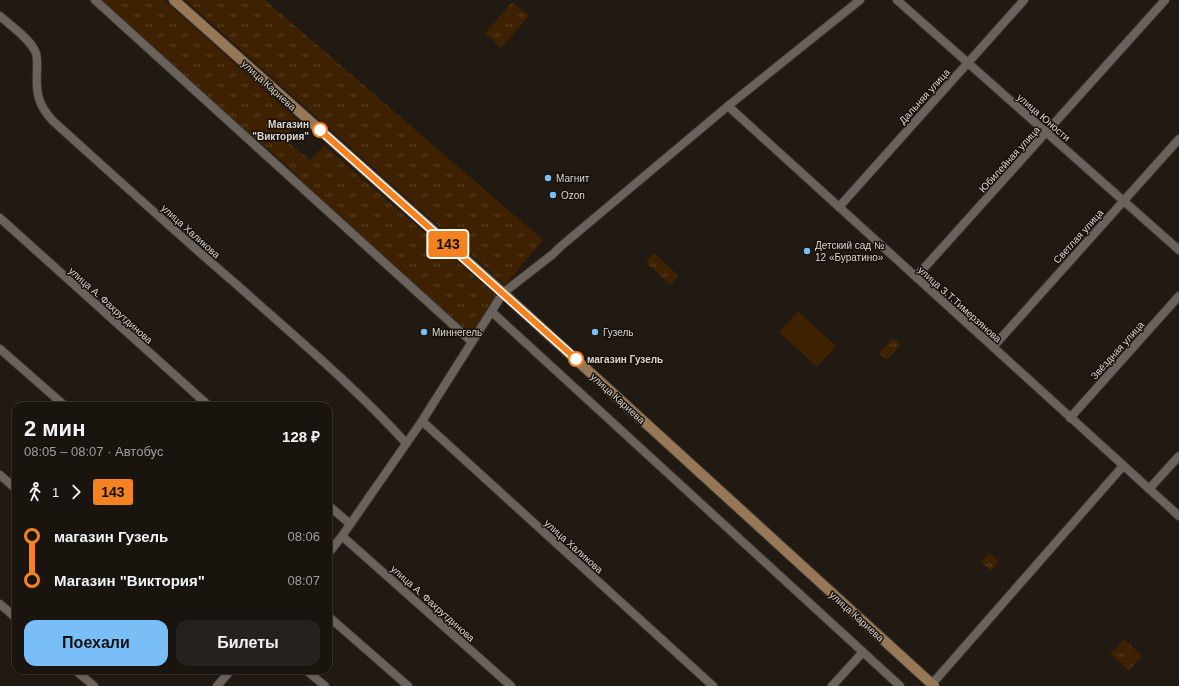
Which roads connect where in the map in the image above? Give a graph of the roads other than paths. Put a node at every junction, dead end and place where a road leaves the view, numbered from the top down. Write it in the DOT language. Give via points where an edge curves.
graph roads {
  1 [pos="95,0"];
  2 [pos="174,0"];
  3 [pos="860,0"];
  4 [pos="896,0"];
  5 [pos="1024,0"];
  6 [pos="1165,0"];
  7 [pos="0,16"];
  8 [pos="967,63"];
  9 [pos="728,106"];
  10 [pos="1046,132"];
  11 [pos="1179,139"];
  12 [pos="1124,200"];
  13 [pos="838,206"];
  14 [pos="0,218"];
  15 [pos="1179,250"];
  16 [pos="916,277"];
  17 [pos="503,293"];
  18 [pos="1179,296"];
  19 [pos="492,312"];
  20 [pos="472,342"];
  21 [pos="993,347"];
  22 [pos="0,349"];
  23 [pos="60,402"];
  24 [pos="205,402"];
  25 [pos="1070,418"];
  26 [pos="422,421"];
  27 [pos="406,442"];
  28 [pos="1179,456"];
  29 [pos="1123,466"];
  30 [pos="0,475"];
  31 [pos="12,486"];
  32 [pos="1149,489"];
  33 [pos="332,508"];
  34 [pos="1179,516"];
  35 [pos="350,524"];
  36 [pos="342,536"];
  37 [pos="332,549"];
  38 [pos="0,604"];
  39 [pos="12,614"];
  40 [pos="332,620"];
  41 [pos="863,652"];
  42 [pos="80,674"];
  43 [pos="226,674"];
  44 [pos="311,674"];
  45 [pos="933,685"];
  46 [pos="94,686"];
  47 [pos="217,686"];
  48 [pos="325,686"];
  49 [pos="408,686"];
  50 [pos="511,686"];
  51 [pos="713,686"];
  52 [pos="832,686"];
  53 [pos="900,686"];
  1 -- 20 [label="street"];
  2 -- 17 [label="main road, улица Кариева"];
  3 -- 9 [label="street"];
  4 -- 8 [label="street, улица Юности"];
  5 -- 8 [label="street, Дальняя улица"];
  6 -- 10 [label="street, Юбилейная улица"];
  7 -- 27 [label="street, улица Халикова" via="31,44 36,52 37,93 42,108 53,121 342,378"];
  8 -- 10 [label="street, улица Юности"];
  8 -- 13 [label="street, Дальняя улица"];
  9 -- 13 [label="street, улица З.Т.Тимерзянова"];
  9 -- 17 [label="street" via="554,254"];
  10 -- 12 [label="street, улица Юности"];
  10 -- 16 [label="street, Юбилейная улица"];
  11 -- 12 [label="street, Светлая улица"];
  12 -- 15 [label="street, улица Юности"];
  12 -- 21 [label="street, Светлая улица"];
  13 -- 16 [label="street, улица З.Т.Тимерзянова"];
  14 -- 24 [label="street, улица А. Фахрутдинова"];
  16 -- 21 [label="street, улица З.Т.Тимерзянова"];
  17 -- 19 [label="street"];
  17 -- 45 [label="main road, улица Кариева"];
  18 -- 25 [label="street, Звёздная улица"];
  19 -- 20 [label="street"];
  19 -- 41 [label="street"];
  20 -- 26 [label="street"];
  21 -- 25 [label="street, улица З.Т.Тимерзянова"];
  22 -- 23 [label="street"];
  25 -- 29 [label="street, улица З.Т.Тимерзянова"];
  26 -- 27 [label="street"];
  26 -- 51 [label="street, улица Халикова"];
  27 -- 35 [label="street"];
  28 -- 32 [label="street"];
  29 -- 32 [label="street, улица З.Т.Тимерзянова"];
  29 -- 45 [label="street"];
  30 -- 31 [label="street"];
  32 -- 34 [label="street, улица З.Т.Тимерзянова"];
  33 -- 35 [label="street"];
  35 -- 36 [label="street"];
  36 -- 37 [label="street"];
  36 -- 50 [label="street, улица А. Фахрутдинова"];
  38 -- 39 [label="street"];
  40 -- 49 [label="street"];
  41 -- 52 [label="street"];
  41 -- 53 [label="street"];
  42 -- 46 [label="street"];
  43 -- 47 [label="street"];
  44 -- 48 [label="street"];
}
